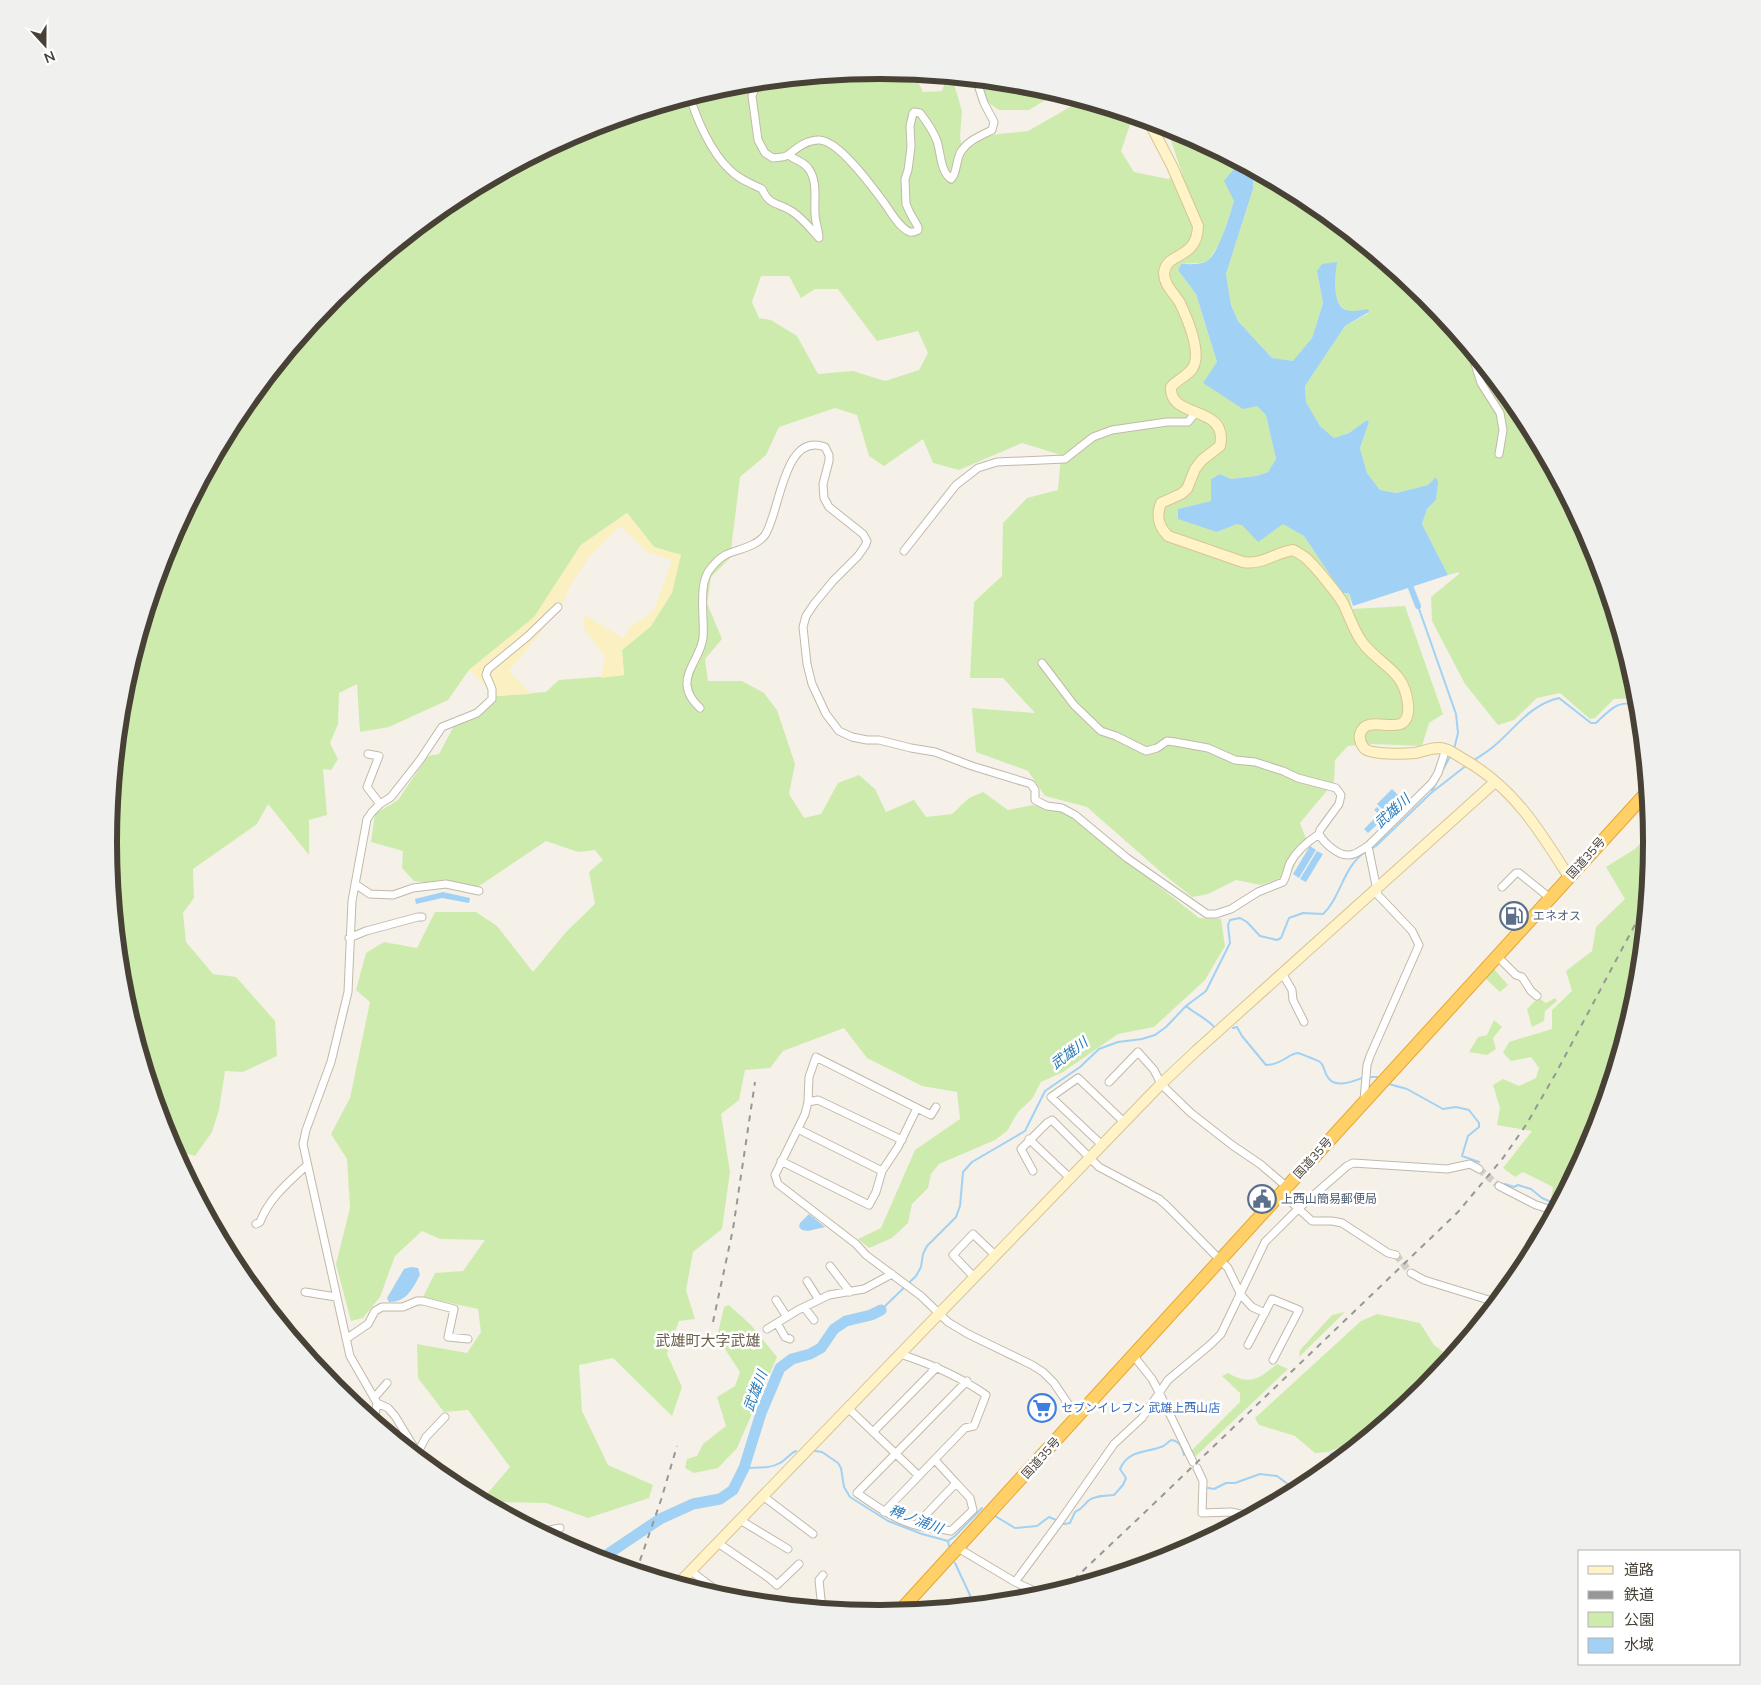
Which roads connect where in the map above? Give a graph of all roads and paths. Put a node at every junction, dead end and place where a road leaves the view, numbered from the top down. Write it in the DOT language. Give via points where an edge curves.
graph roads {
  1 [pos="978,85"];
  2 [pos="754,89"];
  3 [pos="692,103"];
  4 [pos="1153,129"];
  5 [pos="1159,132"];
  6 [pos="1155,133"];
  7 [pos="788,154"];
  8 [pos="1475,364"];
  9 [pos="1196,412"];
  10 [pos="1499,454"];
  11 [pos="904,551"];
  12 [pos="558,607"];
  13 [pos="1042,664"];
  14 [pos="700,708"];
  15 [pos="1453,753"];
  16 [pos="368,754"];
  17 [pos="1495,782"];
  18 [pos="1643,796"];
  19 [pos="380,804"];
  20 [pos="1320,834"];
  21 [pos="1368,846"];
  22 [pos="1569,878"];
  23 [pos="355,884"];
  24 [pos="1502,887"];
  25 [pos="1376,889"];
  26 [pos="479,891"];
  27 [pos="1550,898"];
  28 [pos="422,917"];
  29 [pos="349,938"];
  30 [pos="1497,956"];
  31 [pos="1282,973"];
  32 [pos="1537,996"];
  33 [pos="1304,1022"];
  34 [pos="1109,1082"];
  35 [pos="1161,1084"];
  36 [pos="808,1102"];
  37 [pos="1363,1103"];
  38 [pos="936,1107"];
  39 [pos="917,1108"];
  40 [pos="1124,1122"];
  41 [pos="798,1129"];
  42 [pos="1029,1139"];
  43 [pos="902,1140"];
  44 [pos="1102,1145"];
  45 [pos="1090,1158"];
  46 [pos="782,1161"];
  47 [pos="308,1165"];
  48 [pos="1479,1169"];
  49 [pos="882,1171"];
  50 [pos="1033,1171"];
  51 [pos="1070,1178"];
  52 [pos="1499,1186"];
  53 [pos="1284,1190"];
  54 [pos="1299,1208"];
  55 [pos="1549,1210"];
  56 [pos="258,1223"];
  57 [pos="995,1255"];
  58 [pos="1396,1255"];
  59 [pos="1220,1261"];
  60 [pos="830,1266"];
  61 [pos="1411,1273"];
  62 [pos="892,1274"];
  63 [pos="974,1277"];
  64 [pos="807,1281"];
  65 [pos="305,1292"];
  66 [pos="850,1292"];
  67 [pos="1241,1295"];
  68 [pos="336,1297"];
  69 [pos="776,1300"];
  70 [pos="819,1300"];
  71 [pos="1491,1300"];
  72 [pos="804,1307"];
  73 [pos="1265,1313"];
  74 [pos="938,1314"];
  75 [pos="787,1317"];
  76 [pos="814,1320"];
  77 [pos="777,1323"];
  78 [pos="768,1329"];
  79 [pos="346,1339"];
  80 [pos="468,1339"];
  81 [pos="790,1339"];
  82 [pos="1248,1345"];
  83 [pos="900,1354"];
  84 [pos="1133,1355"];
  85 [pos="1273,1360"];
  86 [pos="937,1367"];
  87 [pos="967,1381"];
  88 [pos="386,1383"];
  89 [pos="1160,1392"];
  90 [pos="375,1400"];
  91 [pos="848,1408"];
  92 [pos="374,1415"];
  93 [pos="445,1417"];
  94 [pos="1078,1418"];
  95 [pos="874,1432"];
  96 [pos="415,1447"];
  97 [pos="419,1450"];
  98 [pos="896,1454"];
  99 [pos="935,1460"];
  100 [pos="919,1476"];
  101 [pos="956,1484"];
  102 [pos="763,1496"];
  103 [pos="884,1512"];
  104 [pos="1242,1514"];
  105 [pos="740,1520"];
  106 [pos="916,1525"];
  107 [pos="560,1528"];
  108 [pos="549,1530"];
  109 [pos="814,1534"];
  110 [pos="718,1543"];
  111 [pos="958,1548"];
  112 [pos="788,1549"];
  113 [pos="799,1564"];
  114 [pos="691,1571"];
  115 [pos="823,1575"];
  116 [pos="682,1580"];
  117 [pos="1015,1582"];
  118 [pos="712,1587"];
  119 [pos="1034,1591"];
  120 [pos="821,1604"];
  121 [pos="905,1606"];
  1 -- 7 [label="street" via="994,126 962,148 954,178 947,175 930,127 920,113 913,113 905,179 906,204 918,226 914,232 899,223 844,155 832,145 818,140"];
  2 -- 7 [label="street" via="752,96 762,148 773,158"];
  3 -- 7 [label="street" via="715,152 729,169 762,189 767,199 794,213 819,238 812,175 809,168"];
  4 -- 6 [label="street"];
  5 -- 6 [label="street"];
  6 -- 9 [label="street" via="1198,226 1194,244 1169,262 1164,277 1179,302 1195,344 1196,360 1192,369 1171,386 1171,394 1180,405"];
  8 -- 10 [label="street" via="1500,413 1503,430"];
  9 -- 11 [label="street" via="1188,422 1166,422 1093,436 1065,459 997,462 978,468 956,485"];
  9 -- 15 [label="street" via="1220,427 1220,446 1195,469 1187,489 1161,503 1158,511 1161,529 1168,536 1243,562 1262,562 1280,552 1293,550 1308,559 1343,603 1354,630 1364,644 1398,676 1407,694 1407,719 1395,726 1366,726 1360,732 1362,746 1374,752 1414,753 1437,747"];
  12 -- 19 [label="street" via="488,669 486,675 492,698 477,713 442,726 392,797"];
  13 -- 20 [label="street" via="1074,705 1101,732 1138,748 1152,750 1167,741 1208,748 1235,760 1255,762 1336,788 1341,799"];
  14 -- 20 [label="street" via="691,698 687,686 702,642 702,593 706,575 725,555 761,540 770,525 790,466 802,450 820,445 825,447 829,456 823,484 824,498 829,507 863,534 866,541 858,556 814,604 803,627 806,664 812,684 826,714 840,731 860,740 879,740 935,752 1032,784 1035,800 1075,815 1127,858 1207,914 1230,909 1283,882 1297,853 1307,841"];
  15 -- 17 [label="street"];
  15 -- 21 [label="street" via="1432,783"];
  16 -- 19 [label="street" via="379,756 367,787"];
  17 -- 22 [label="street" via="1526,812"];
  17 -- 25 [label="street"];
  18 -- 22 [label="highway, 国道35号"];
  19 -- 23 [label="street" via="367,819"];
  20 -- 21 [label="street" via="1324,842 1343,854 1355,854"];
  21 -- 25 [label="street"];
  22 -- 27 [label="highway, 国道35号"];
  23 -- 26 [label="street" via="370,894 393,895 413,888 446,884"];
  23 -- 29 [label="street"];
  24 -- 27 [label="street" via="1519,873"];
  25 -- 31 [label="street"];
  25 -- 37 [label="street" via="1412,930 1419,945 1370,1056"];
  27 -- 30 [label="highway, 国道35号"];
  28 -- 29 [label="street"];
  29 -- 47 [label="street" via="348,992 331,1062 303,1144"];
  30 -- 32 [label="street" via="1516,976 1522,977"];
  30 -- 37 [label="highway, 国道35号"];
  31 -- 33 [label="street"];
  31 -- 35 [label="street"];
  34 -- 35 [label="street" via="1138,1052"];
  35 -- 40 [label="street"];
  35 -- 53 [label="street" via="1191,1113 1260,1164"];
  36 -- 39 [label="street" via="809,1077 816,1057"];
  36 -- 41 [label="street"];
  36 -- 43 [label="street" via="818,1100"];
  37 -- 53 [label="highway, 国道35号"];
  38 -- 39 [label="street" via="931,1115"];
  39 -- 43 [label="street"];
  40 -- 44 [label="street"];
  40 -- 44 [label="street" via="1078,1078 1051,1097"];
  41 -- 46 [label="street"];
  41 -- 49 [label="street"];
  42 -- 45 [label="street" via="1052,1120"];
  42 -- 50 [label="street" via="1021,1149"];
  42 -- 51 [label="street"];
  43 -- 49 [label="street"];
  44 -- 45 [label="street"];
  45 -- 51 [label="street"];
  45 -- 59 [label="street" via="1099,1167 1158,1199"];
  46 -- 49 [label="street" via="869,1205"];
  46 -- 62 [label="street" via="776,1175 778,1184"];
  47 -- 56 [label="street" via="278,1193"];
  47 -- 68 [label="street"];
  48 -- 54 [label="street" via="1470,1164 1447,1169 1353,1163"];
  51 -- 57 [label="street"];
  52 -- 55 [label="street"];
  53 -- 54 [label="street"];
  53 -- 59 [label="highway, 国道35号"];
  54 -- 58 [label="street" via="1312,1221 1342,1223"];
  54 -- 67 [label="street" via="1265,1242"];
  57 -- 63 [label="street"];
  57 -- 63 [label="street" via="974,1234 953,1255"];
  59 -- 67 [label="street" via="1228,1268"];
  59 -- 84 [label="highway, 国道35号"];
  60 -- 66 [label="street"];
  61 -- 71 [label="street"];
  62 -- 66 [label="street" via="864,1289"];
  62 -- 74 [label="street" via="928,1301"];
  63 -- 74 [label="street"];
  64 -- 70 [label="street"];
  65 -- 68 [label="street"];
  66 -- 70 [label="street"];
  67 -- 73 [label="street" via="1252,1307"];
  67 -- 89 [label="street" via="1221,1334 1168,1380"];
  68 -- 79 [label="street"];
  69 -- 75 [label="street"];
  70 -- 72 [label="street"];
  72 -- 75 [label="street"];
  72 -- 76 [label="street"];
  73 -- 82 [label="street"];
  73 -- 85 [label="street" via="1272,1299 1299,1310"];
  74 -- 83 [label="street"];
  74 -- 94 [label="street" via="968,1334 1043,1372"];
  75 -- 77 [label="street"];
  77 -- 78 [label="street"];
  77 -- 81 [label="street" via="785,1337"];
  79 -- 80 [label="street" via="368,1324 378,1309 403,1307 418,1301 454,1309 448,1337"];
  79 -- 90 [label="street" via="350,1356"];
  83 -- 86 [label="street"];
  83 -- 91 [label="street"];
  84 -- 89 [label="street"];
  84 -- 94 [label="highway, 国道35号"];
  86 -- 87 [label="street"];
  86 -- 95 [label="street"];
  87 -- 98 [label="street"];
  87 -- 99 [label="street" via="986,1395 974,1426 965,1428"];
  88 -- 90 [label="street"];
  89 -- 104 [label="street" via="1203,1481 1202,1513"];
  89 -- 117 [label="street" via="1142,1418 1114,1444"];
  90 -- 92 [label="street"];
  90 -- 96 [label="street" via="395,1416"];
  91 -- 95 [label="street"];
  91 -- 102 [label="street"];
  93 -- 97 [label="street" via="426,1437"];
  94 -- 111 [label="highway, 国道35号"];
  95 -- 98 [label="street"];
  98 -- 100 [label="street"];
  98 -- 103 [label="street" via="857,1493"];
  99 -- 100 [label="street"];
  99 -- 101 [label="street"];
  100 -- 103 [label="street"];
  101 -- 106 [label="street"];
  101 -- 106 [label="street" via="970,1498 973,1510 951,1531"];
  102 -- 105 [label="street"];
  102 -- 109 [label="street"];
  103 -- 106 [label="street"];
  105 -- 110 [label="street"];
  105 -- 112 [label="street"];
  107 -- 108 [label="street"];
  110 -- 113 [label="street" via="776,1585"];
  110 -- 114 [label="street"];
  111 -- 117 [label="street"];
  111 -- 121 [label="highway, 国道35号"];
  114 -- 116 [label="street"];
  114 -- 118 [label="street"];
  115 -- 120 [label="street" via="819,1580"];
  117 -- 119 [label="street"];
}
